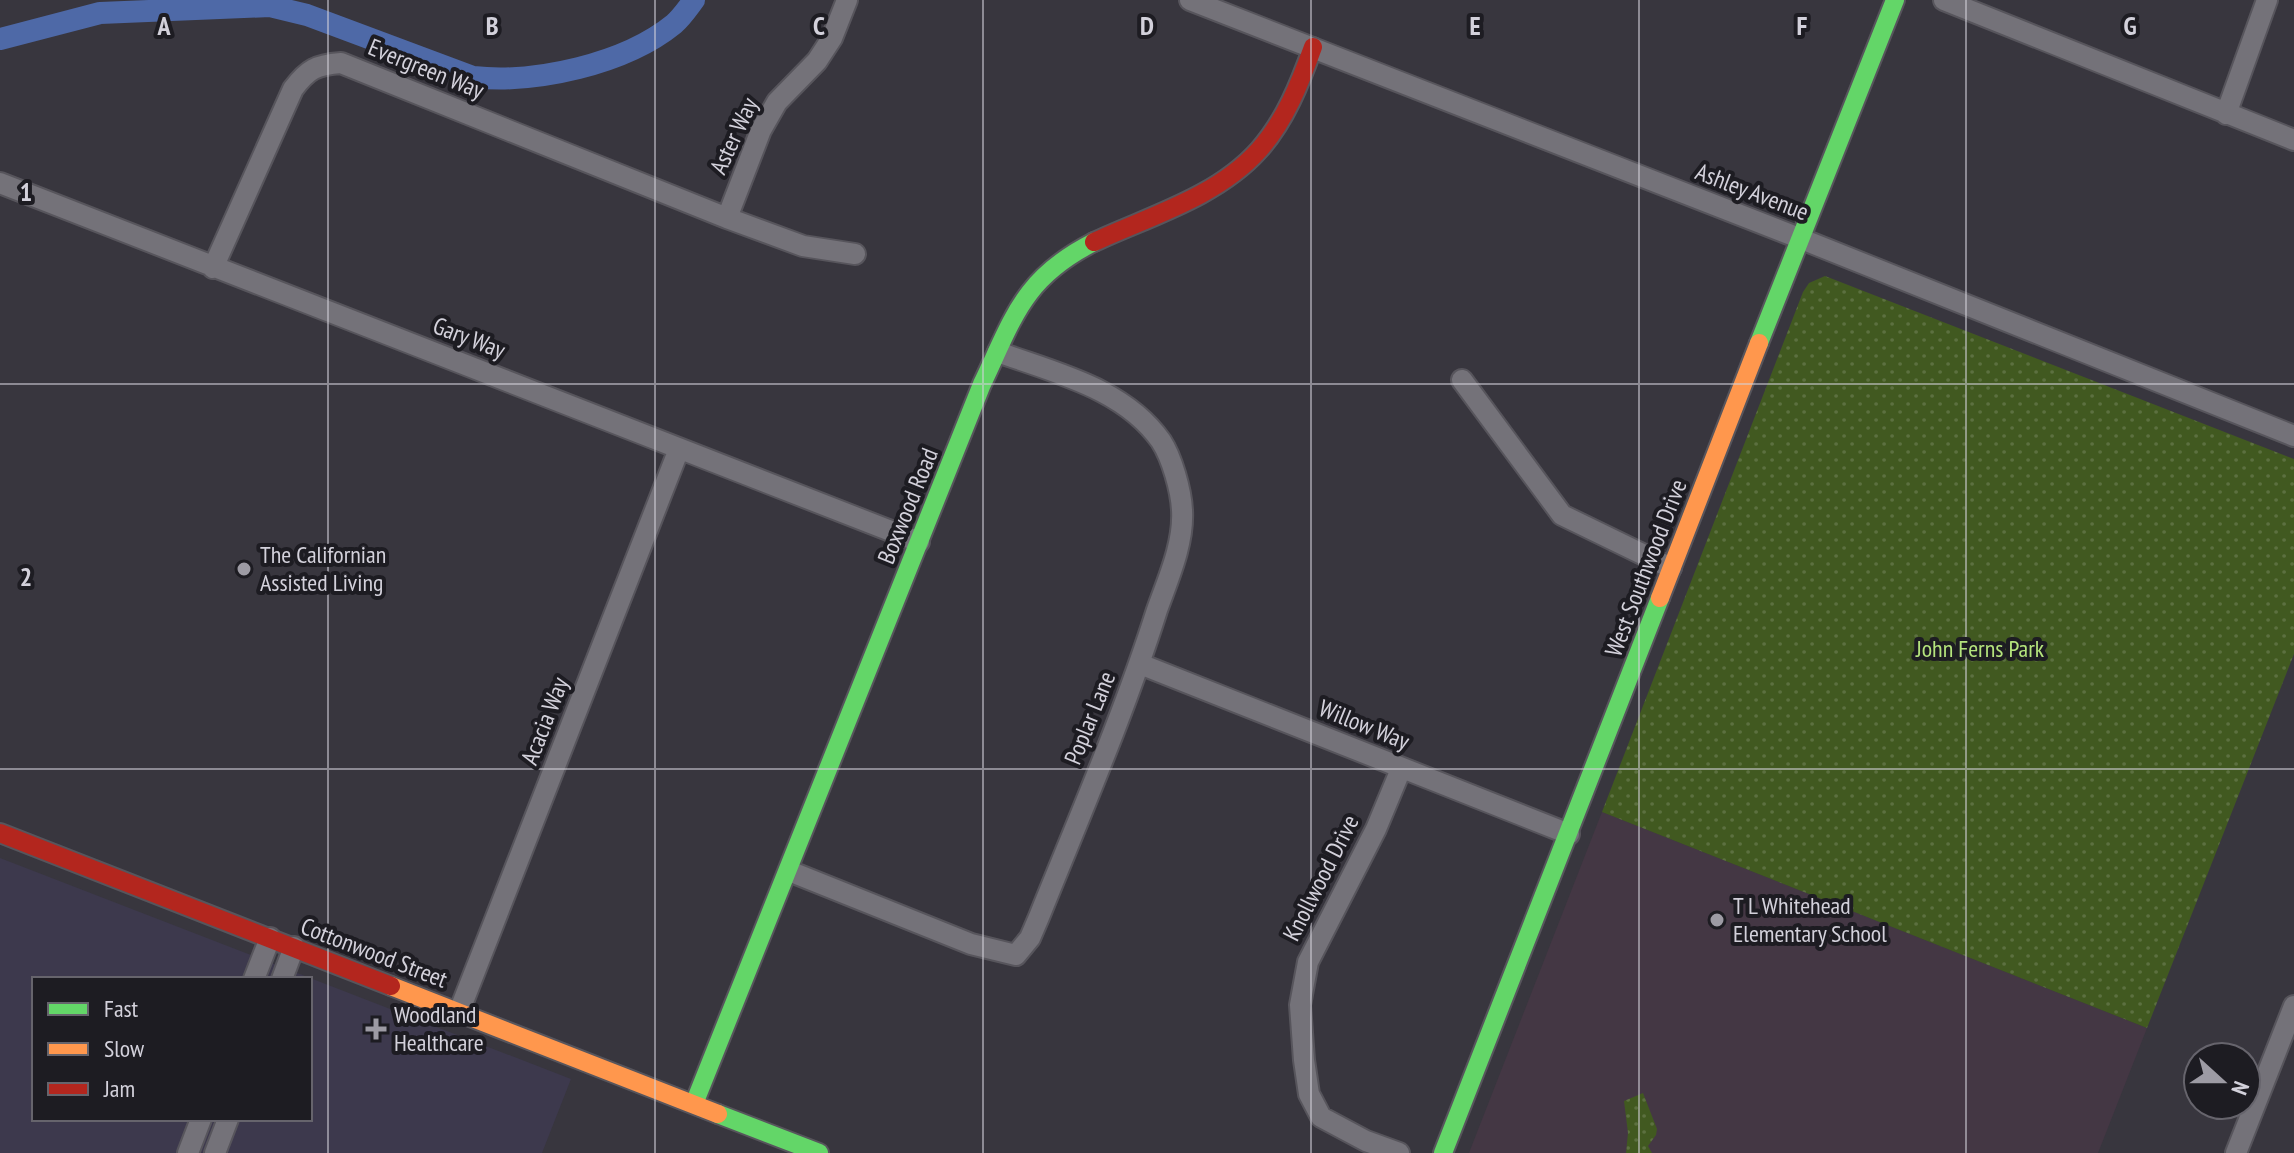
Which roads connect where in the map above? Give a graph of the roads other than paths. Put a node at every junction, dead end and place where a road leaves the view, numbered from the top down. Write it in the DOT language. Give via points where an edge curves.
graph roads {
  1 [pos="847,0"];
  2 [pos="1190,0"];
  3 [pos="1895,0"];
  4 [pos="1944,0"];
  5 [pos="2267,0"];
  6 [pos="1313,47"];
  7 [pos="2226,114"];
  8 [pos="2294,140"];
  9 [pos="0,183"];
  10 [pos="727,218"];
  11 [pos="1799,238"];
  12 [pos="855,254"];
  13 [pos="213,268"];
  14 [pos="998,352"];
  15 [pos="1462,380"];
  16 [pos="2294,436"];
  17 [pos="679,449"];
  18 [pos="919,542"];
  19 [pos="1671,568"];
  20 [pos="1140,664"];
  21 [pos="1401,769"];
  22 [pos="0,833"];
  23 [pos="1569,834"];
  24 [pos="789,871"];
  25 [pos="270,938"];
  26 [pos="294,947"];
  27 [pos="255,977"];
  28 [pos="283,977"];
  29 [pos="2294,1006"];
  30 [pos="459,1012"];
  31 [pos="694,1104"];
  32 [pos="200,1121"];
  33 [pos="227,1121"];
  34 [pos="188,1153"];
  35 [pos="215,1153"];
  36 [pos="819,1153"];
  37 [pos="1399,1153"];
  38 [pos="1443,1153"];
  39 [pos="2236,1153"];
  1 -- 10 [label="street, Aster Way" via="817,61 777,102 761,130"];
  2 -- 6 [label="street, Ashley Avenue"];
  3 -- 11 [label="street, West Southwood Drive"];
  4 -- 7 [label="street"];
  5 -- 7 [label="street"];
  6 -- 11 [label="street, Ashley Avenue"];
  6 -- 14 [label="street, Boxwood Road" via="1285,111 1247,163 1200,194 1063,259 1024,298"];
  7 -- 8 [label="street"];
  9 -- 13 [label="street, Gary Way"];
  10 -- 12 [label="street, Evergreen Way" via="803,246"];
  10 -- 13 [label="street, Evergreen Way" via="341,63 304,73 293,89"];
  11 -- 16 [label="street, Ashley Avenue"];
  11 -- 19 [label="street, West Southwood Drive"];
  13 -- 17 [label="street, Gary Way"];
  14 -- 18 [label="street, Boxwood Road"];
  14 -- 20 [label="street, Poplar Lane" via="1111,396 1161,442 1177,478 1182,511 1178,546"];
  15 -- 19 [label="street" via="1562,515"];
  17 -- 18 [label="street, Gary Way"];
  17 -- 30 [label="street, Acacia Way"];
  18 -- 24 [label="street, Boxwood Road"];
  19 -- 23 [label="street, West Southwood Drive"];
  20 -- 21 [label="street, Willow Way"];
  20 -- 24 [label="street, Poplar Lane" via="1039,917 1016,955 971,944"];
  21 -- 23 [label="street, Willow Way"];
  21 -- 37 [label="street, Knollwood Drive" via="1308,962 1300,1005 1309,1094 1321,1117"];
  22 -- 25 [label="street, Cottonwood Street"];
  23 -- 38 [label="street, West Southwood Drive"];
  24 -- 31 [label="street, Boxwood Road"];
  25 -- 26 [label="street, Cottonwood Street"];
  25 -- 27 [label="street"];
  26 -- 28 [label="street"];
  26 -- 30 [label="street, Cottonwood Street"];
  29 -- 39 [label="street"];
  30 -- 31 [label="street, Cottonwood Street"];
  31 -- 36 [label="street, Cottonwood Street"];
  32 -- 34 [label="street"];
  33 -- 35 [label="street"];
}
